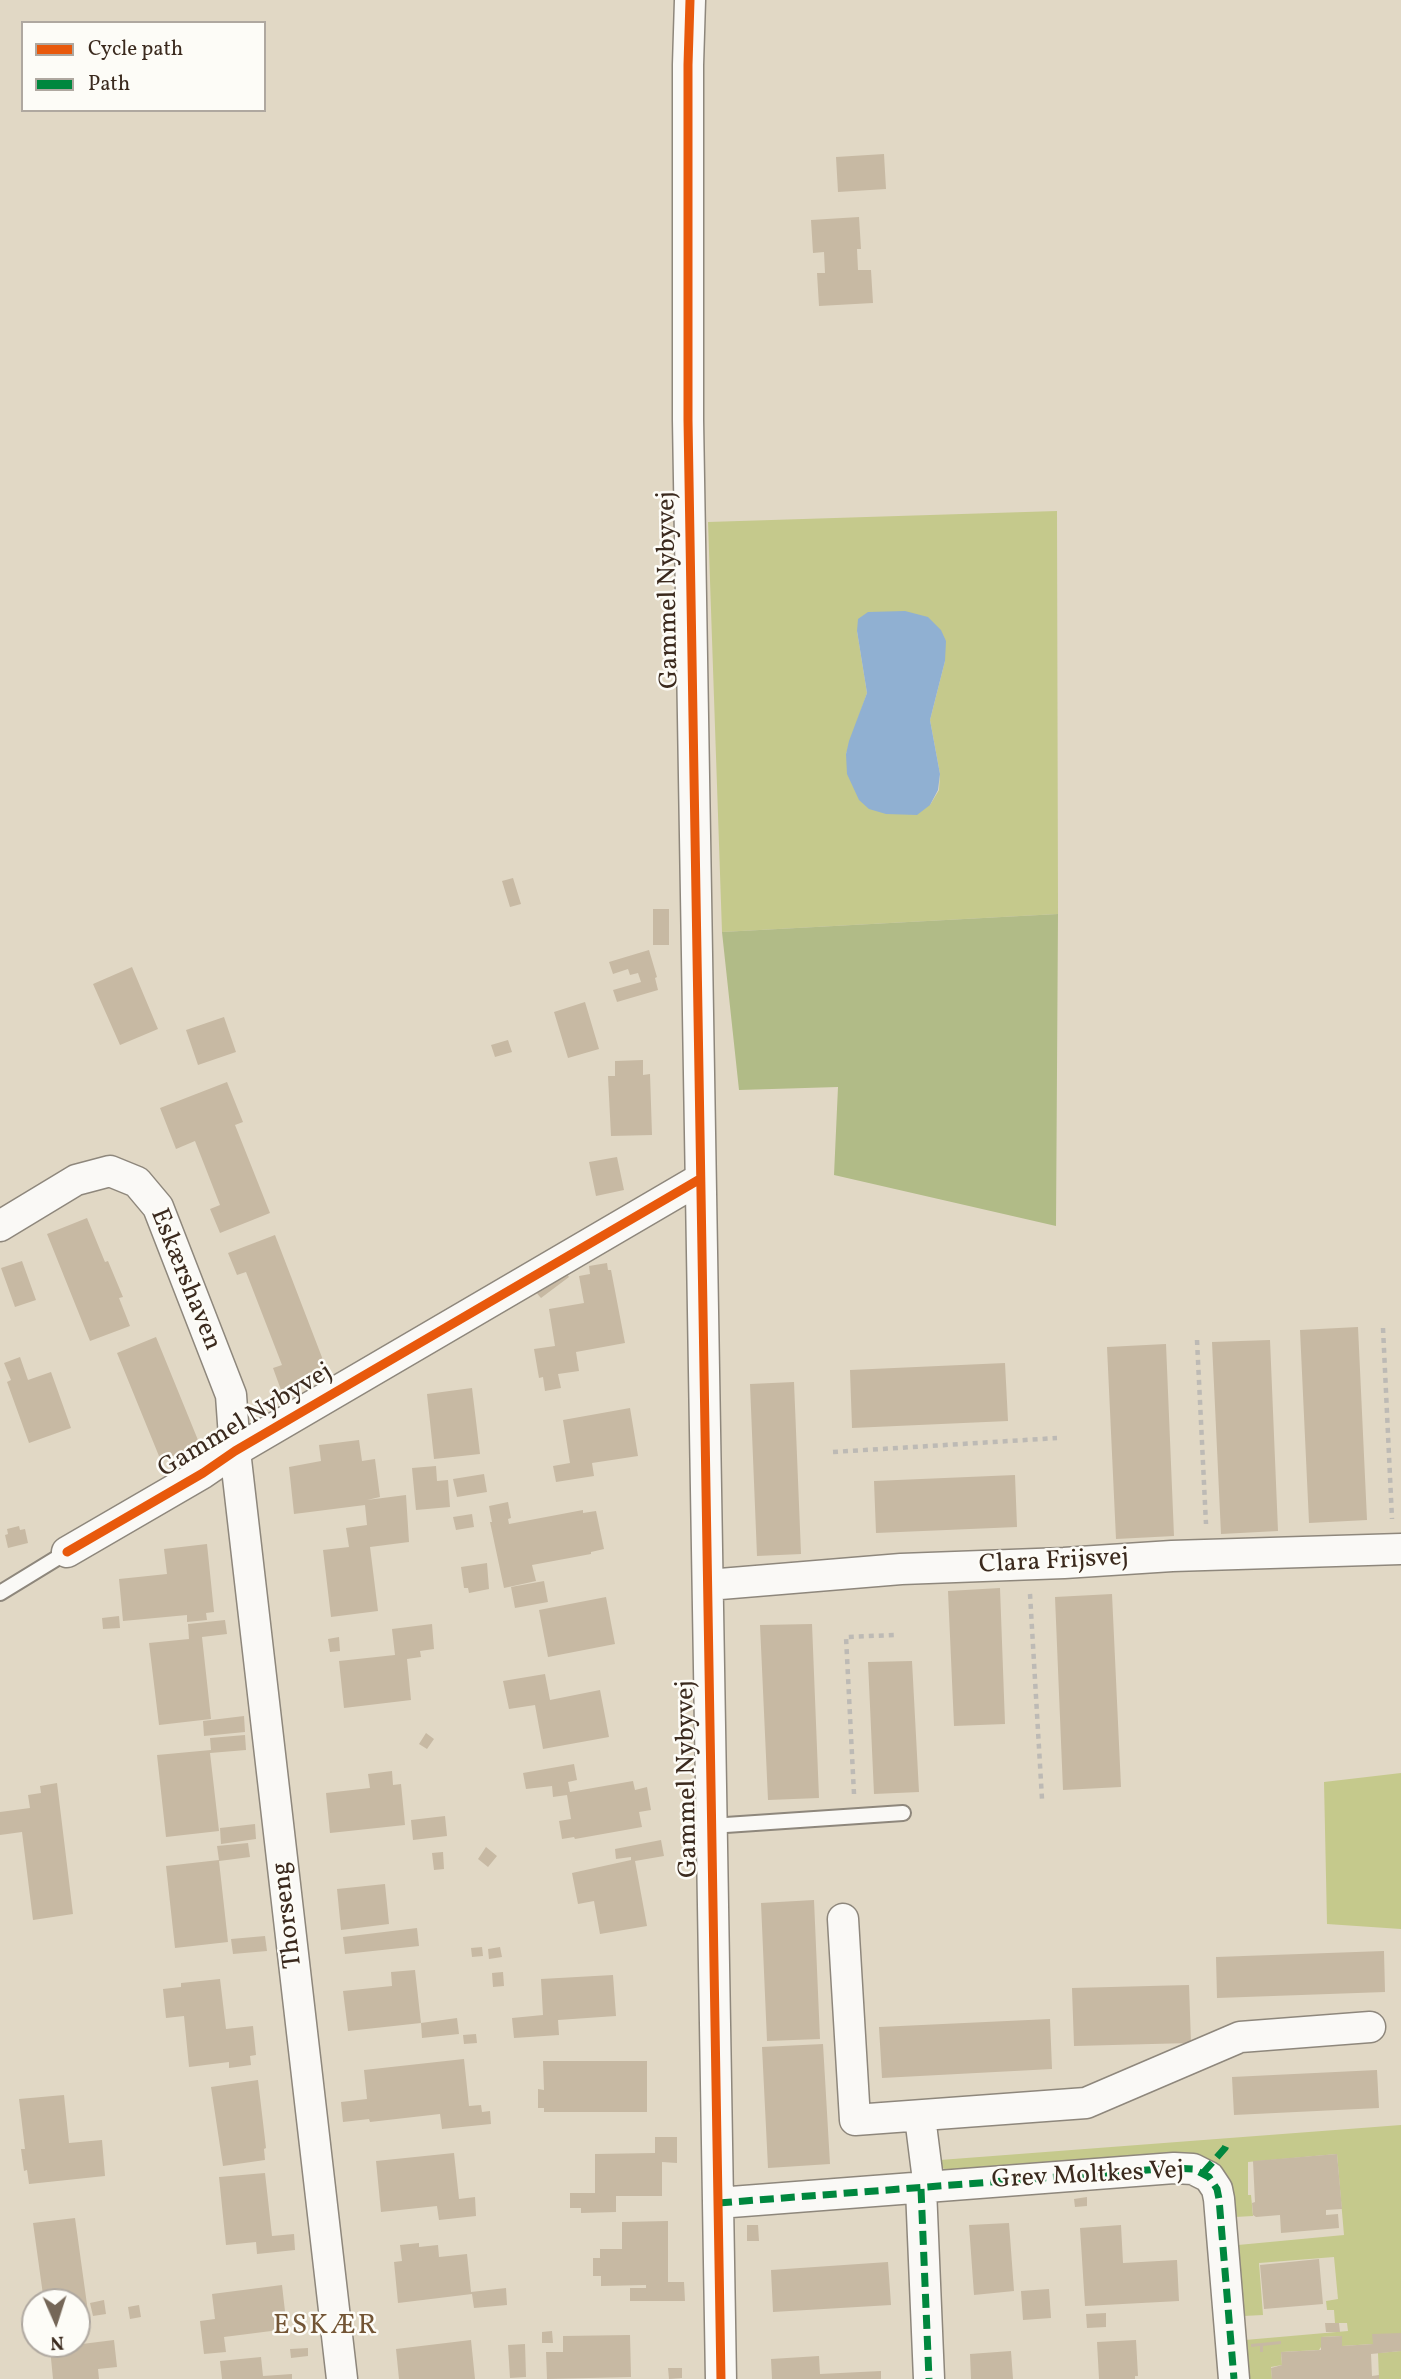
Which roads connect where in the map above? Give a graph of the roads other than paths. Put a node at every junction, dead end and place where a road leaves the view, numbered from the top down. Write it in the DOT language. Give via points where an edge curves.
graph roads {
  1 [pos="690,0"];
  2 [pos="700,1179"];
  3 [pos="0,1226"];
  4 [pos="235,1451"];
  5 [pos="1397,1550"];
  6 [pos="67,1552"];
  7 [pos="708,1585"];
  8 [pos="0,1593"];
  9 [pos="903,1813"];
  10 [pos="711,1826"];
  11 [pos="842,1919"];
  12 [pos="1370,2027"];
  13 [pos="919,2117"];
  14 [pos="925,2189"];
  15 [pos="718,2203"];
  16 [pos="342,2379"];
  17 [pos="720,2379"];
  18 [pos="929,2379"];
  19 [pos="1234,2379"];
  1 -- 2 [label="street, Gammel Nybyvej" via="688,420"];
  2 -- 4 [label="street, Gammel Nybyvej"];
  2 -- 7 [label="street, Gammel Nybyvej"];
  3 -- 4 [label="street, Eskærshaven" via="76,1180 110,1171 137,1181 158,1207 230,1395"];
  4 -- 6 [label="street, Gammel Nybyvej"];
  4 -- 16 [label="street, Thorseng"];
  5 -- 7 [label="street, Clara Frijsvej" via="901,1569"];
  6 -- 8 [label="lane"];
  7 -- 10 [label="street, Gammel Nybyvej"];
  9 -- 10 [label="lane"];
  10 -- 15 [label="street, Gammel Nybyvej"];
  11 -- 13 [label="street" via="855,2120"];
  12 -- 13 [label="street" via="1240,2037 1086,2103"];
  13 -- 14 [label="street"];
  14 -- 15 [label="street, Grev Moltkes Vej"];
  14 -- 18 [label="street"];
  14 -- 19 [label="street, Grev Moltkes Vej" via="1174,2168 1209,2176 1219,2199"];
  15 -- 17 [label="street, Gammel Nybyvej"];
}
